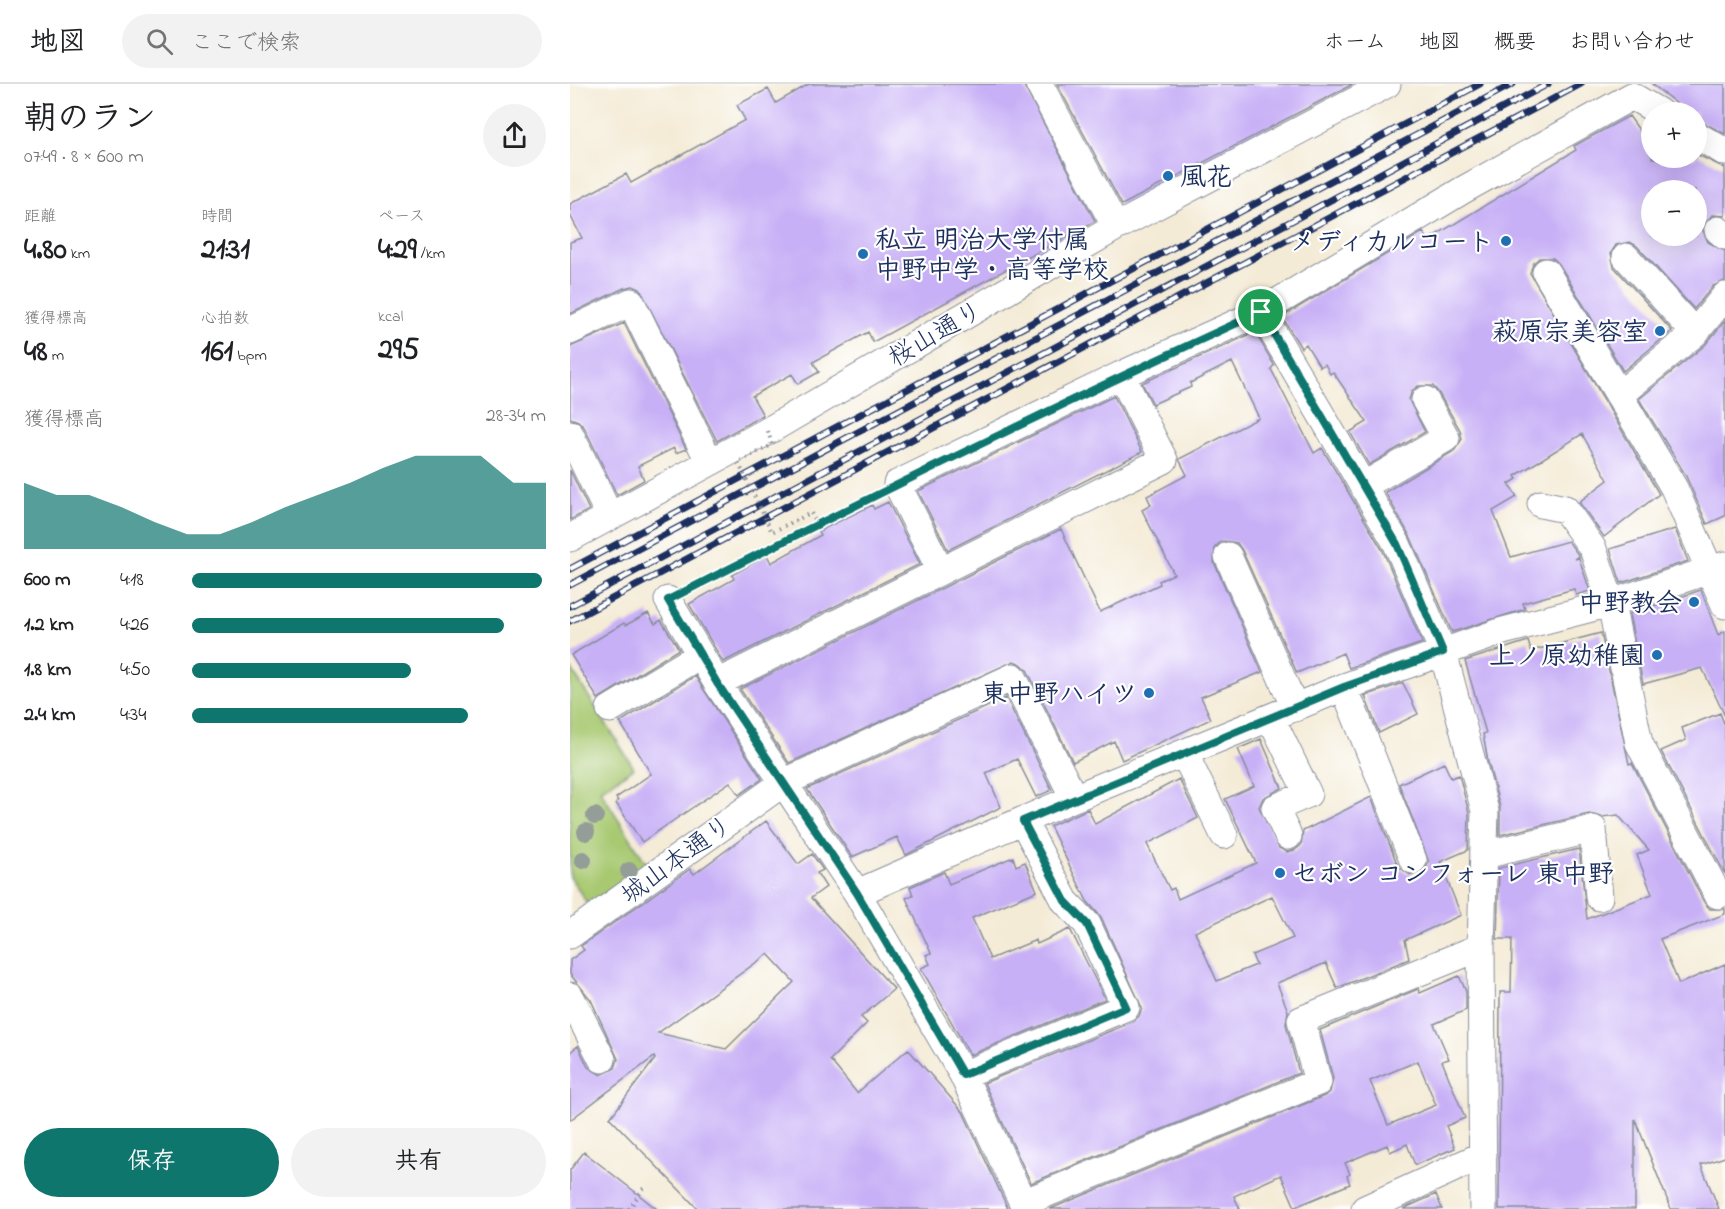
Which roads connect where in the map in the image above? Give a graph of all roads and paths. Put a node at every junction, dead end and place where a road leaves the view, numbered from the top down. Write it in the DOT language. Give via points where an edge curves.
graph roads {
  1 [pos="1039,84"];
  2 [pos="1388,84"];
  3 [pos="1642,102"];
  4 [pos="1707,141"];
  5 [pos="1725,152"];
  6 [pos="1116,227"];
  7 [pos="1626,257"];
  8 [pos="1546,272"];
  9 [pos="1725,296"];
  10 [pos="1261,312"];
  11 [pos="570,331"];
  12 [pos="1695,333"];
  13 [pos="1121,375"];
  14 [pos="1619,395"];
  15 [pos="1425,400"];
  16 [pos="768,431"];
  17 [pos="570,434"];
  18 [pos="709,461"];
  19 [pos="897,484"];
  20 [pos="1363,486"];
  21 [pos="1541,504"];
  22 [pos="610,517"];
  23 [pos="817,524"];
  24 [pos="570,538"];
  25 [pos="1228,556"];
  26 [pos="1717,567"];
  27 [pos="941,571"];
  28 [pos="668,600"];
  29 [pos="1611,603"];
  30 [pos="1725,605"];
  31 [pos="1443,652"];
  32 [pos="700,655"];
  33 [pos="717,683"];
  34 [pos="1344,687"];
  35 [pos="610,709"];
  36 [pos="1283,713"];
  37 [pos="1184,753"];
  38 [pos="783,783"];
  39 [pos="1074,798"];
  40 [pos="1023,821"];
  41 [pos="1224,835"];
  42 [pos="1288,836"];
  43 [pos="1484,855"];
  44 [pos="1413,860"];
  45 [pos="857,893"];
  46 [pos="1718,895"];
  47 [pos="1599,897"];
  48 [pos="570,935"];
  49 [pos="1481,947"];
  50 [pos="570,996"];
  51 [pos="602,1059"];
  52 [pos="963,1075"];
  53 [pos="1483,1155"];
  54 [pos="645,1185"];
  55 [pos="1026,1206"];
  56 [pos="629,1209"];
  57 [pos="1365,1209"];
  58 [pos="1483,1209"];
  1 -- 6 [label="street"];
  2 -- 6 [label="street, 桜山通り"];
  3 -- 10 [label="street" via="1632,96 1463,190"];
  4 -- 5 [label="street"];
  6 -- 16 [label="street, 桜山通り"];
  7 -- 12 [label="street"];
  8 -- 14 [label="street"];
  9 -- 12 [label="street"];
  10 -- 13 [label="street"];
  10 -- 20 [label="street"];
  11 -- 18 [label="street" via="631,302"];
  12 -- 14 [label="street"];
  13 -- 19 [label="street"];
  13 -- 27 [label="street" via="1164,460"];
  14 -- 26 [label="street"];
  15 -- 20 [label="street" via="1446,438"];
  16 -- 18 [label="street, 桜山通り"];
  16 -- 23 [label="path, bridge" via="772,445 738,462 772,532 811,513"];
  17 -- 22 [label="street"];
  18 -- 22 [label="street, 桜山通り"];
  19 -- 23 [label="path"];
  19 -- 27 [label="street"];
  20 -- 31 [label="street" via="1397,544"];
  21 -- 29 [label="street" via="1565,509 1593,549"];
  22 -- 24 [label="street, 桜山通り"];
  23 -- 28 [label="path"];
  25 -- 36 [label="street"];
  26 -- 29 [label="street"];
  26 -- 30 [label="street"];
  27 -- 33 [label="street"];
  28 -- 32 [label="street"];
  29 -- 31 [label="street" via="1503,631"];
  29 -- 46 [label="street" via="1639,743"];
  31 -- 34 [label="street"];
  31 -- 43 [label="street" via="1485,811"];
  32 -- 33 [label="street"];
  32 -- 35 [label="street"];
  33 -- 38 [label="street"];
  34 -- 36 [label="street"];
  34 -- 44 [label="street"];
  36 -- 37 [label="street"];
  36 -- 42 [label="street" via="1308,794 1275,808"];
  37 -- 39 [label="street"];
  37 -- 41 [label="street"];
  38 -- 39 [label="street, 城山本通り" via="1013,676"];
  38 -- 45 [label="street"];
  38 -- 48 [label="street, 城山本通り"];
  39 -- 40 [label="street"];
  40 -- 45 [label="street"];
  40 -- 52 [label="street" via="1065,901 1087,924 1126,1007"];
  43 -- 47 [label="street" via="1593,829"];
  43 -- 49 [label="street"];
  45 -- 52 [label="street"];
  49 -- 53 [label="street"];
  49 -- 55 [label="street" via="1301,1020 1318,1082"];
  50 -- 51 [label="street"];
  52 -- 55 [label="street"];
  53 -- 57 [label="street"];
  53 -- 58 [label="street"];
  54 -- 56 [label="path"];
}
